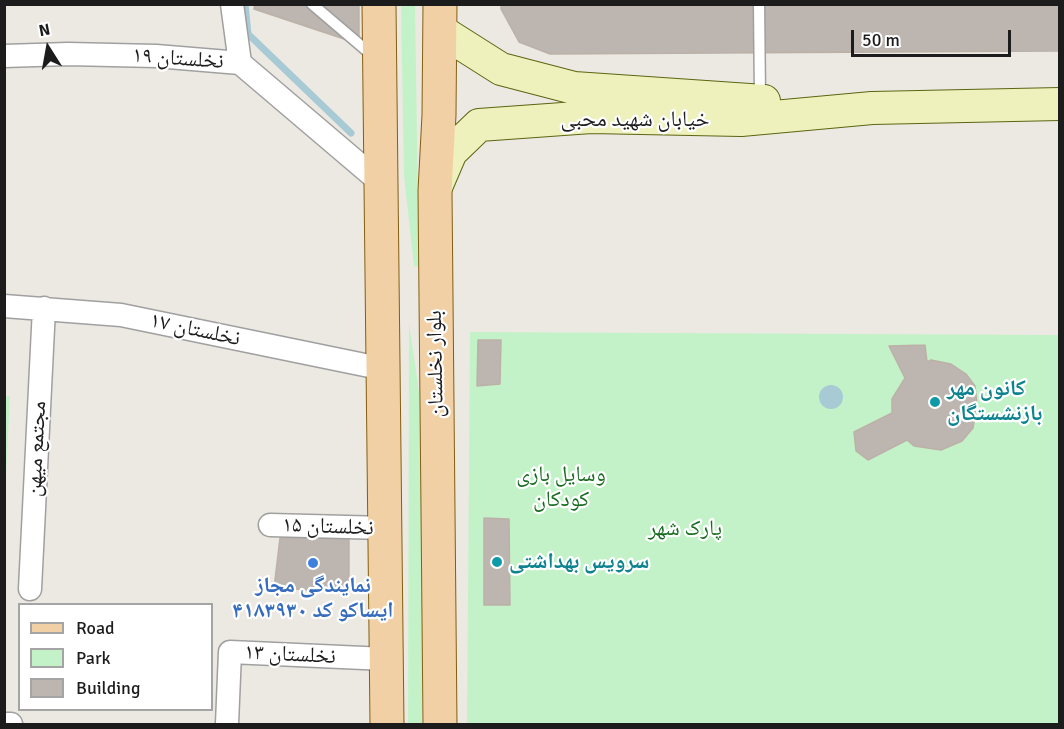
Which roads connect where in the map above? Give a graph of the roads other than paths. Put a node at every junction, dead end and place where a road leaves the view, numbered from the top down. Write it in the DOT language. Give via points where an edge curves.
graph roads {
  1 [pos="232,4"];
  2 [pos="312,4"];
  3 [pos="378,4"];
  4 [pos="759,4"];
  5 [pos="440,18"];
  6 [pos="4,56"];
  7 [pos="380,62"];
  8 [pos="240,63"];
  9 [pos="760,100"];
  10 [pos="1059,104"];
  11 [pos="872,108"];
  12 [pos="381,182"];
  13 [pos="435,191"];
  14 [pos="4,306"];
  15 [pos="44,308"];
  16 [pos="384,369"];
  17 [pos="270,525"];
  18 [pos="385,528"];
  19 [pos="30,589"];
  20 [pos="386,659"];
  21 [pos="4,724"];
  22 [pos="11,724"];
  23 [pos="227,724"];
  24 [pos="387,724"];
  25 [pos="440,724"];
  1 -- 8 [label="street"];
  2 -- 7 [label="lane"];
  3 -- 7 [label="main road"];
  4 -- 9 [label="lane"];
  5 -- 9 [label="main road, خیابان شهید محبی" via="501,69 574,88"];
  5 -- 13 [label="main road, بلوار نخلستان"];
  6 -- 8 [label="street, نخلستان ۱۹" via="156,56"];
  7 -- 12 [label="main road"];
  8 -- 12 [label="street, نخلستان ۱۹"];
  9 -- 11 [label="main road, خیابان شهید محبی"];
  10 -- 11 [label="main road, خیابان شهید محبی"];
  11 -- 13 [label="main road, خیابان شهید محبی" via="741,120 591,117 478,125 451,152"];
  12 -- 16 [label="main road"];
  13 -- 25 [label="main road, بلوار نخلستان"];
  14 -- 15 [label="street, نخلستان ۱۷"];
  15 -- 16 [label="street, نخلستان ۱۷" via="121,315"];
  15 -- 19 [label="street, مجتمع میهن"];
  16 -- 18 [label="main road"];
  17 -- 18 [label="street, نخلستان ۱۵"];
  18 -- 20 [label="main road"];
  20 -- 23 [label="street, نخلستان ۱۳" via="231,652"];
  20 -- 24 [label="main road"];
  21 -- 22 [label="street"];
}
